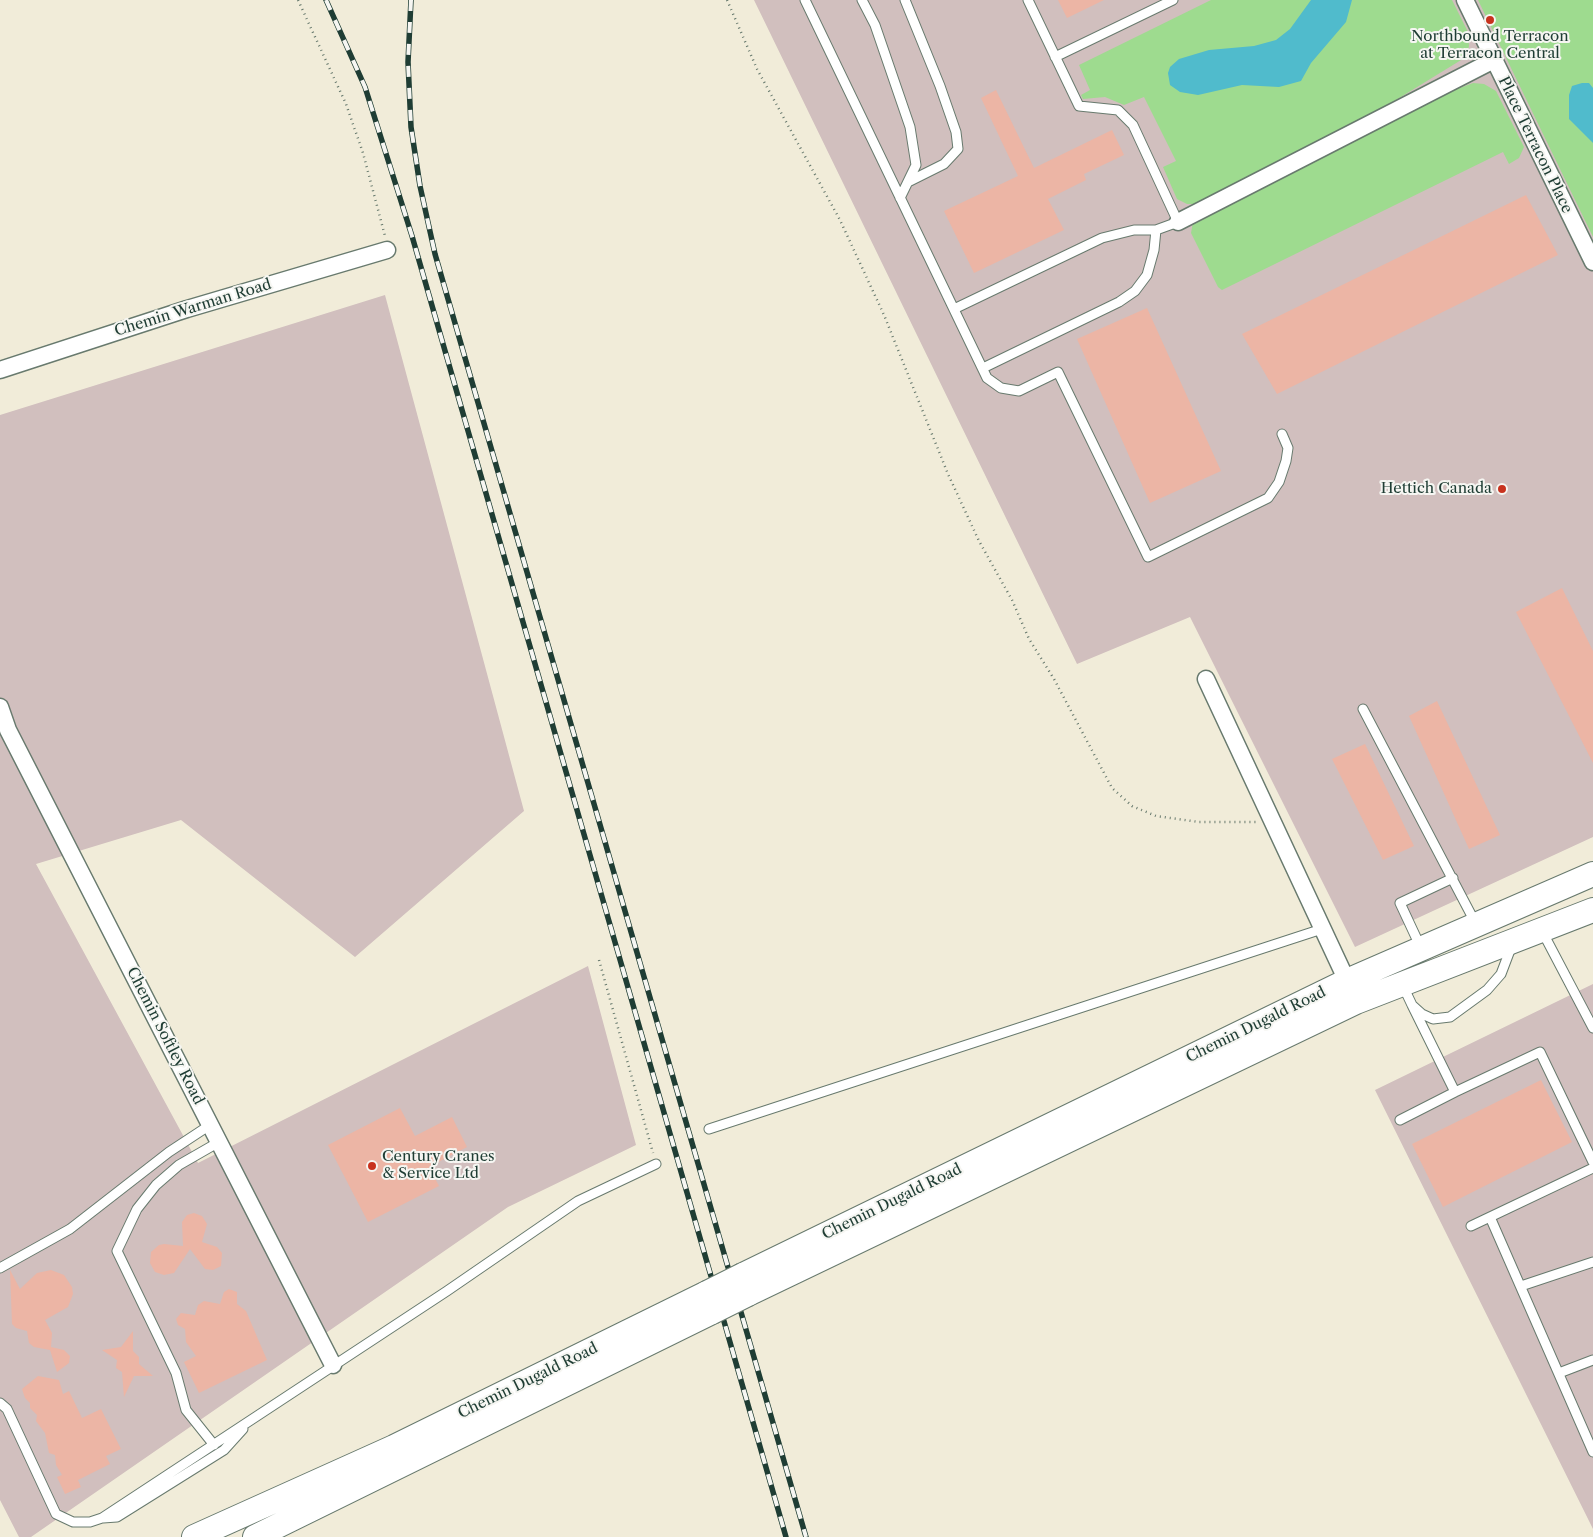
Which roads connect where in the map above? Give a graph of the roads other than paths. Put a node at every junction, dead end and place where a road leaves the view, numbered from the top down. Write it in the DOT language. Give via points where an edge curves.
graph roads {
  1 [pos="805,0"];
  2 [pos="862,0"];
  3 [pos="905,0"];
  4 [pos="1028,0"];
  5 [pos="1172,0"];
  6 [pos="1465,0"];
  7 [pos="1055,57"];
  8 [pos="1494,60"];
  9 [pos="908,182"];
  10 [pos="900,198"];
  11 [pos="1178,222"];
  12 [pos="1156,230"];
  13 [pos="387,250"];
  14 [pos="1593,262"];
  15 [pos="954,309"];
  16 [pos="983,368"];
  17 [pos="0,370"];
  18 [pos="1282,434"];
  19 [pos="1206,679"];
  20 [pos="0,707"];
  21 [pos="1363,709"];
  22 [pos="1593,874"];
  23 [pos="1453,878"];
  24 [pos="1593,910"];
  25 [pos="1476,924"];
  26 [pos="1322,929"];
  27 [pos="1542,931"];
  28 [pos="1513,943"];
  29 [pos="1421,948"];
  30 [pos="1397,972"];
  31 [pos="1346,981"];
  32 [pos="1412,1005"];
  33 [pos="1593,1028"];
  34 [pos="1456,1092"];
  35 [pos="1400,1120"];
  36 [pos="210,1125"];
  37 [pos="709,1129"];
  38 [pos="219,1142"];
  39 [pos="1593,1162"];
  40 [pos="656,1164"];
  41 [pos="1593,1168"];
  42 [pos="1490,1217"];
  43 [pos="1471,1226"];
  44 [pos="1593,1262"];
  45 [pos="0,1268"];
  46 [pos="745,1285"];
  47 [pos="1521,1286"];
  48 [pos="709,1303"];
  49 [pos="1593,1360"];
  50 [pos="333,1365"];
  51 [pos="1559,1372"];
  52 [pos="0,1403"];
  53 [pos="253,1418"];
  54 [pos="214,1445"];
  55 [pos="1593,1452"];
  56 [pos="102,1518"];
  57 [pos="194,1537"];
  58 [pos="255,1537"];
  1 -- 10 [label="lane"];
  2 -- 9 [label="lane" via="875,26 910,126 916,165"];
  3 -- 9 [label="lane" via="944,95 958,149 944,164"];
  4 -- 7 [label="lane"];
  5 -- 7 [label="lane"];
  6 -- 8 [label="street, Place Terracon Place"];
  7 -- 11 [label="lane" via="1079,106 1118,110 1133,125"];
  8 -- 11 [label="street"];
  8 -- 14 [label="street, Place Terracon Place"];
  9 -- 10 [label="lane"];
  10 -- 15 [label="lane"];
  11 -- 12 [label="lane"];
  12 -- 15 [label="lane" via="1134,230 1102,238"];
  12 -- 16 [label="lane" via="1147,275 1135,291 1119,302"];
  13 -- 17 [label="street, Chemin Warman Road" via="188,309"];
  15 -- 16 [label="lane"];
  16 -- 18 [label="lane" via="987,378 1001,388 1019,391 1058,372 1148,557 1268,498 1286,461 1288,448"];
  19 -- 26 [label="street"];
  20 -- 36 [label="street, Chemin Softley Road" via="8,730"];
  21 -- 23 [label="lane"];
  22 -- 25 [label="main road, Chemin Dugald Road"];
  23 -- 25 [label="lane"];
  23 -- 29 [label="lane" via="1400,902"];
  24 -- 27 [label="main road, Chemin Dugald Road"];
  25 -- 29 [label="main road, Chemin Dugald Road"];
  26 -- 31 [label="street"];
  26 -- 37 [label="lane"];
  27 -- 28 [label="main road, Chemin Dugald Road"];
  27 -- 33 [label="lane"];
  28 -- 30 [label="main road, Chemin Dugald Road"];
  28 -- 32 [label="lane" via="1501,974 1487,990 1450,1017 1433,1018"];
  29 -- 30 [label="main road, Chemin Dugald Road"];
  30 -- 31 [label="main road, Chemin Dugald Road"];
  30 -- 32 [label="lane"];
  30 -- 46 [label="main road, Chemin Dugald Road" via="1356,1002"];
  31 -- 46 [label="main road, Chemin Dugald Road"];
  32 -- 34 [label="lane"];
  34 -- 35 [label="lane"];
  34 -- 39 [label="lane" via="1540,1052"];
  36 -- 38 [label="street, Chemin Softley Road"];
  36 -- 45 [label="lane" via="169,1152 70,1229"];
  38 -- 50 [label="street, Chemin Softley Road"];
  38 -- 54 [label="lane" via="179,1165 156,1185 137,1209 117,1251 176,1373 186,1410"];
  40 -- 50 [label="lane" via="578,1201"];
  41 -- 42 [label="lane"];
  42 -- 43 [label="lane"];
  42 -- 47 [label="lane"];
  44 -- 47 [label="lane"];
  46 -- 48 [label="main road, Chemin Dugald Road, bridge"];
  47 -- 51 [label="lane"];
  48 -- 57 [label="main road, Chemin Dugald Road"];
  48 -- 58 [label="main road, Chemin Dugald Road"];
  49 -- 51 [label="lane"];
  50 -- 53 [label="lane"];
  51 -- 55 [label="lane"];
  52 -- 56 [label="lane" via="7,1409 56,1514 73,1522"];
  53 -- 54 [label="lane"];
  53 -- 56 [label="lane" via="224,1450 117,1517"];
  54 -- 56 [label="lane"];
}
